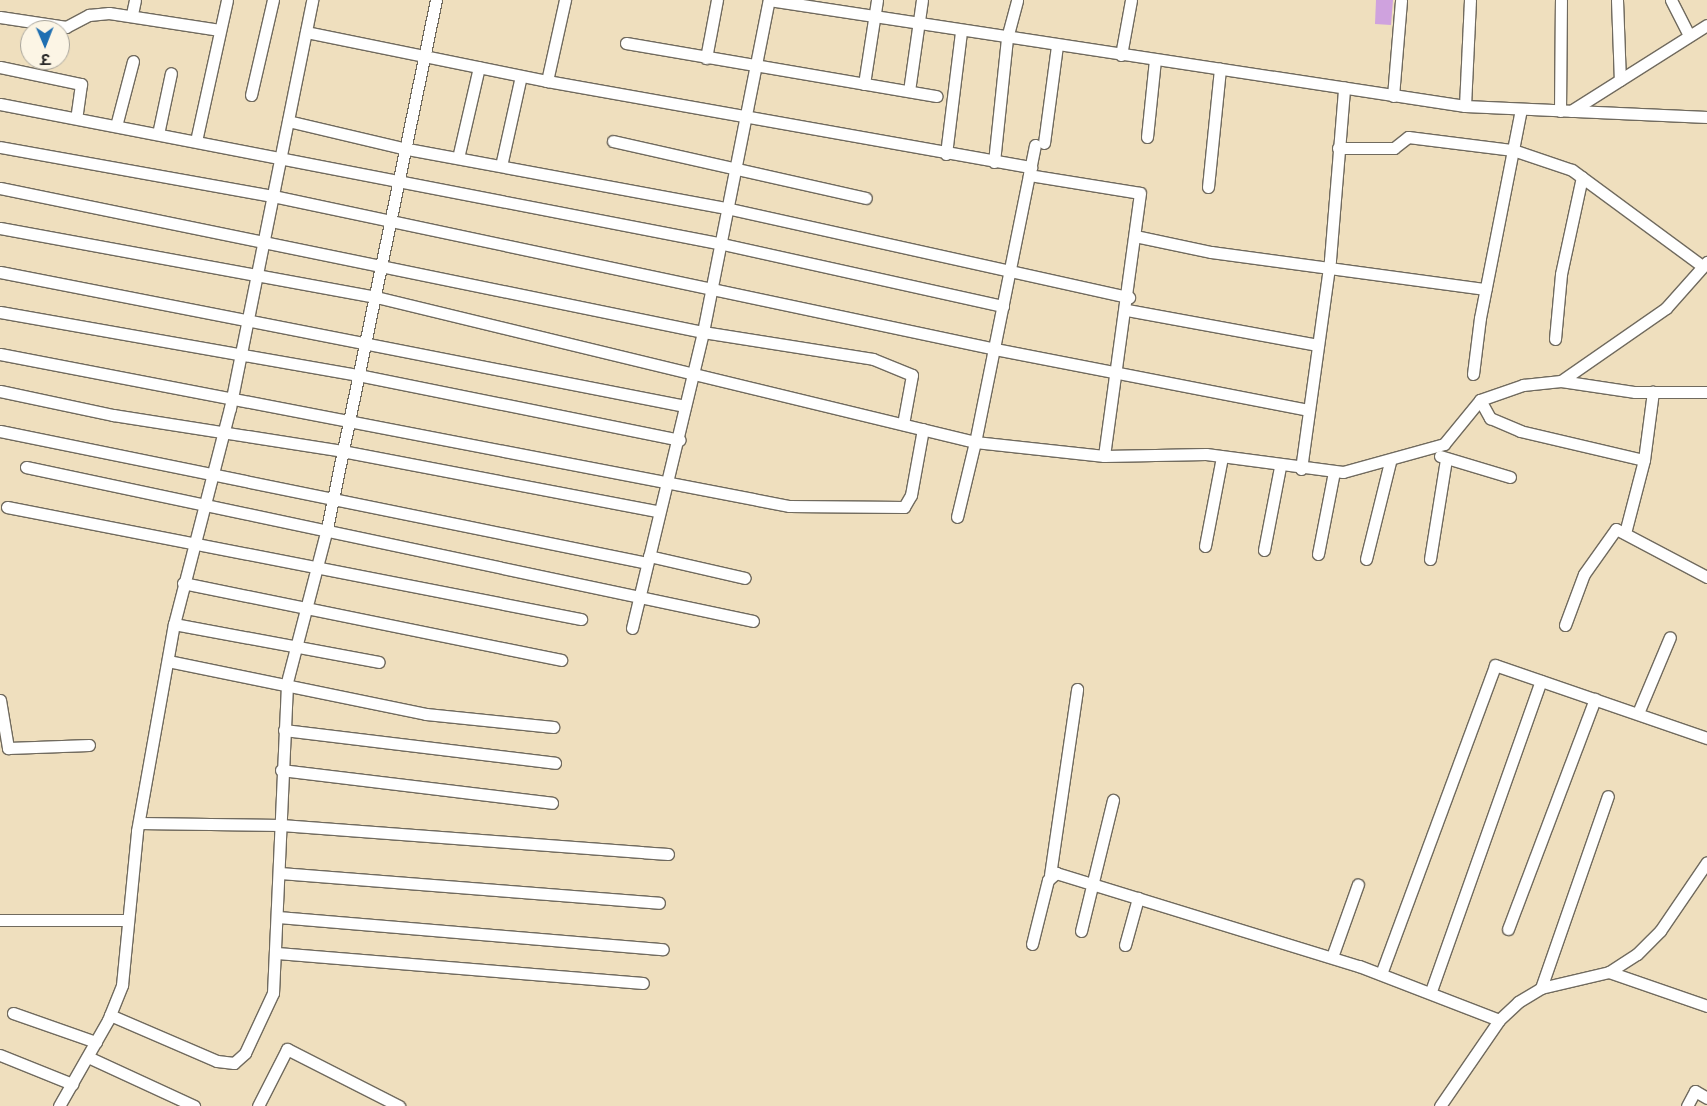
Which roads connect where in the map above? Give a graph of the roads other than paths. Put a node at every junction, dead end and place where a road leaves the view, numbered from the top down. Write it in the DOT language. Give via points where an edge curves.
graph roads {
  1 [pos="134,0"];
  2 [pos="227,0"];
  3 [pos="273,0"];
  4 [pos="312,0"];
  5 [pos="436,0"];
  6 [pos="565,0"];
  7 [pos="717,0"];
  8 [pos="769,0"];
  9 [pos="876,0"];
  10 [pos="922,0"];
  11 [pos="1017,0"];
  12 [pos="1131,0"];
  13 [pos="1401,0"];
  14 [pos="1470,0"];
  15 [pos="1560,0"];
  16 [pos="1617,0"];
  17 [pos="1671,0"];
  18 [pos="818,4"];
  19 [pos="132,14"];
  20 [pos="0,17"];
  21 [pos="873,17"];
  22 [pos="918,24"];
  23 [pos="1707,25"];
  24 [pos="220,30"];
  25 [pos="961,31"];
  26 [pos="306,32"];
  27 [pos="1689,35"];
  28 [pos="1007,38"];
  29 [pos="626,43"];
  30 [pos="1057,46"];
  31 [pos="1121,54"];
  32 [pos="423,55"];
  33 [pos="706,58"];
  34 [pos="1155,59"];
  35 [pos="133,61"];
  36 [pos="0,66"];
  37 [pos="479,67"];
  38 [pos="755,67"];
  39 [pos="1220,69"];
  40 [pos="171,73"];
  41 [pos="521,76"];
  42 [pos="1620,80"];
  43 [pos="546,81"];
  44 [pos="864,84"];
  45 [pos="1344,88"];
  46 [pos="908,91"];
  47 [pos="251,96"];
  48 [pos="937,96"];
  49 [pos="1393,96"];
  50 [pos="0,104"];
  51 [pos="1465,106"];
  52 [pos="1521,109"];
  53 [pos="1566,111"];
  54 [pos="745,115"];
  55 [pos="1707,117"];
  56 [pos="76,118"];
  57 [pos="288,120"];
  58 [pos="116,126"];
  59 [pos="158,134"];
  60 [pos="1147,138"];
  61 [pos="196,141"];
  62 [pos="613,141"];
  63 [pos="0,147"];
  64 [pos="402,148"];
  65 [pos="1338,148"];
  66 [pos="1513,150"];
  67 [pos="946,154"];
  68 [pos="280,158"];
  69 [pos="458,158"];
  70 [pos="994,162"];
  71 [pos="501,166"];
  72 [pos="734,169"];
  73 [pos="1030,171"];
  74 [pos="1582,177"];
  75 [pos="395,183"];
  76 [pos="1208,187"];
  77 [pos="0,188"];
  78 [pos="272,196"];
  79 [pos="866,198"];
  80 [pos="726,208"];
  81 [pos="387,221"];
  82 [pos="0,228"];
  83 [pos="1135,236"];
  84 [pos="265,241"];
  85 [pos="718,243"];
  86 [pos="1704,264"];
  87 [pos="379,265"];
  88 [pos="1329,265"];
  89 [pos="0,272"];
  90 [pos="1010,272"];
  91 [pos="257,274"];
  92 [pos="709,287"];
  93 [pos="1486,288"];
  94 [pos="372,296"];
  95 [pos="1129,297"];
  96 [pos="1003,306"];
  97 [pos="1127,310"];
  98 [pos="0,312"];
  99 [pos="247,323"];
  100 [pos="703,332"];
  101 [pos="1555,339"];
  102 [pos="364,345"];
  103 [pos="1318,345"];
  104 [pos="994,349"];
  105 [pos="0,354"];
  106 [pos="240,357"];
  107 [pos="692,371"];
  108 [pos="1118,373"];
  109 [pos="1474,374"];
  110 [pos="358,375"];
  111 [pos="1561,381"];
  112 [pos="0,391"];
  113 [pos="1652,392"];
  114 [pos="1707,392"];
  115 [pos="232,398"];
  116 [pos="1480,400"];
  117 [pos="685,406"];
  118 [pos="1309,410"];
  119 [pos="350,420"];
  120 [pos="903,424"];
  121 [pos="923,428"];
  122 [pos="0,432"];
  123 [pos="224,435"];
  124 [pos="679,440"];
  125 [pos="975,442"];
  126 [pos="1428,449"];
  127 [pos="342,451"];
  128 [pos="1104,456"];
  129 [pos="1222,457"];
  130 [pos="1446,459"];
  131 [pos="1644,460"];
  132 [pos="1390,462"];
  133 [pos="26,467"];
  134 [pos="1280,467"];
  135 [pos="1301,469"];
  136 [pos="1334,472"];
  137 [pos="215,477"];
  138 [pos="1510,477"];
  139 [pos="664,484"];
  140 [pos="332,501"];
  141 [pos="204,503"];
  142 [pos="7,507"];
  143 [pos="658,511"];
  144 [pos="957,516"];
  145 [pos="327,528"];
  146 [pos="1625,533"];
  147 [pos="192,543"];
  148 [pos="1205,546"];
  149 [pos="1264,550"];
  150 [pos="1318,554"];
  151 [pos="648,559"];
  152 [pos="1366,559"];
  153 [pos="1430,560"];
  154 [pos="316,571"];
  155 [pos="1707,577"];
  156 [pos="745,578"];
  157 [pos="183,583"];
  158 [pos="640,594"];
  159 [pos="309,608"];
  160 [pos="581,619"];
  161 [pos="753,621"];
  162 [pos="174,624"];
  163 [pos="1565,625"];
  164 [pos="632,628"];
  165 [pos="1670,637"];
  166 [pos="297,648"];
  167 [pos="561,660"];
  168 [pos="168,661"];
  169 [pos="379,662"];
  170 [pos="1541,681"];
  171 [pos="287,682"];
  172 [pos="1077,689"];
  173 [pos="1595,699"];
  174 [pos="0,700"];
  175 [pos="1638,713"];
  176 [pos="553,727"];
  177 [pos="284,730"];
  178 [pos="1707,738"];
  179 [pos="89,745"];
  180 [pos="555,763"];
  181 [pos="281,770"];
  182 [pos="1608,796"];
  183 [pos="1113,800"];
  184 [pos="552,803"];
  185 [pos="139,823"];
  186 [pos="280,825"];
  187 [pos="668,854"];
  188 [pos="1707,862"];
  189 [pos="280,873"];
  190 [pos="1050,875"];
  191 [pos="1695,878"];
  192 [pos="1707,882"];
  193 [pos="1358,884"];
  194 [pos="1092,885"];
  195 [pos="1138,898"];
  196 [pos="659,903"];
  197 [pos="278,917"];
  198 [pos="0,920"];
  199 [pos="128,920"];
  200 [pos="1508,929"];
  201 [pos="1081,931"];
  202 [pos="1032,944"];
  203 [pos="1125,946"];
  204 [pos="663,949"];
  205 [pos="277,953"];
  206 [pos="1332,957"];
  207 [pos="1609,972"];
  208 [pos="1382,974"];
  209 [pos="643,983"];
  210 [pos="1541,988"];
  211 [pos="1431,991"];
  212 [pos="1707,1006"];
  213 [pos="13,1013"];
  214 [pos="110,1015"];
  215 [pos="1500,1020"];
  216 [pos="96,1042"];
  217 [pos="0,1055"];
  218 [pos="88,1056"];
  219 [pos="72,1084"];
  220 [pos="1707,1098"];
  221 [pos="392,1104"];
  222 [pos="59,1106"];
  223 [pos="194,1106"];
  224 [pos="258,1106"];
  225 [pos="1440,1106"];
  226 [pos="1687,1106"];
  1 -- 19 [label="street"];
  2 -- 24 [label="street"];
  3 -- 47 [label="street"];
  4 -- 26 [label="street"];
  5 -- 32 [label="street"];
  6 -- 43 [label="street"];
  7 -- 33 [label="street"];
  8 -- 18 [label="street"];
  8 -- 38 [label="street"];
  9 -- 21 [label="street"];
  10 -- 22 [label="street"];
  11 -- 28 [label="street"];
  12 -- 31 [label="street"];
  13 -- 49 [label="street"];
  14 -- 51 [label="street"];
  15 -- 53 [label="street"];
  16 -- 42 [label="street"];
  17 -- 27 [label="street"];
  18 -- 21 [label="street"];
  19 -- 20 [label="street" via="89,15 66,27"];
  19 -- 24 [label="street"];
  21 -- 22 [label="street"];
  21 -- 44 [label="street"];
  22 -- 25 [label="street"];
  22 -- 46 [label="street"];
  23 -- 27 [label="street"];
  24 -- 61 [label="street"];
  25 -- 28 [label="street"];
  25 -- 67 [label="street"];
  26 -- 32 [label="street"];
  26 -- 57 [label="street"];
  27 -- 42 [label="street"];
  28 -- 30 [label="street"];
  28 -- 70 [label="street"];
  29 -- 33 [label="street"];
  30 -- 31 [label="street"];
  30 -- 73 [label="street" via="1040,144"];
  31 -- 34 [label="street"];
  32 -- 37 [label="street"];
  32 -- 64 [label="street"];
  33 -- 38 [label="street"];
  34 -- 39 [label="street"];
  34 -- 60 [label="street"];
  35 -- 58 [label="street"];
  36 -- 56 [label="street" via="81,84"];
  37 -- 41 [label="street"];
  37 -- 69 [label="street"];
  38 -- 44 [label="street"];
  38 -- 54 [label="street"];
  39 -- 45 [label="street"];
  39 -- 76 [label="street"];
  40 -- 59 [label="street"];
  41 -- 43 [label="street"];
  41 -- 71 [label="street"];
  42 -- 53 [label="street"];
  43 -- 54 [label="street"];
  44 -- 46 [label="street"];
  45 -- 49 [label="street"];
  45 -- 65 [label="street"];
  46 -- 48 [label="street"];
  49 -- 51 [label="street"];
  50 -- 56 [label="street"];
  51 -- 52 [label="street"];
  52 -- 53 [label="street"];
  52 -- 66 [label="street"];
  53 -- 55 [label="street"];
  54 -- 67 [label="street"];
  54 -- 72 [label="street"];
  56 -- 58 [label="street"];
  57 -- 64 [label="street"];
  57 -- 68 [label="street"];
  58 -- 59 [label="street"];
  59 -- 61 [label="street"];
  61 -- 68 [label="street"];
  62 -- 72 [label="street"];
  63 -- 78 [label="street"];
  64 -- 69 [label="street"];
  64 -- 75 [label="street"];
  65 -- 66 [label="street" via="1394,148 1408,137"];
  65 -- 88 [label="street"];
  66 -- 74 [label="street"];
  66 -- 93 [label="street"];
  67 -- 70 [label="street"];
  68 -- 75 [label="street"];
  68 -- 78 [label="street"];
  69 -- 71 [label="street"];
  70 -- 73 [label="street"];
  71 -- 80 [label="street"];
  72 -- 79 [label="street"];
  72 -- 80 [label="street"];
  73 -- 83 [label="street" via="1140,192"];
  73 -- 90 [label="street"];
  74 -- 86 [label="street"];
  74 -- 101 [label="street" via="1561,274"];
  75 -- 81 [label="street"];
  75 -- 85 [label="street"];
  77 -- 84 [label="street"];
  78 -- 81 [label="street"];
  78 -- 84 [label="street"];
  80 -- 85 [label="street"];
  80 -- 90 [label="street"];
  81 -- 87 [label="street"];
  81 -- 92 [label="street"];
  82 -- 91 [label="street"];
  83 -- 88 [label="street" via="1211,252"];
  83 -- 95 [label="street"];
  84 -- 87 [label="street"];
  84 -- 91 [label="street"];
  85 -- 92 [label="street"];
  85 -- 96 [label="street"];
  86 -- 111 [label="street" via="1666,308"];
  87 -- 94 [label="street"];
  87 -- 100 [label="street"];
  88 -- 93 [label="street"];
  88 -- 103 [label="street"];
  89 -- 99 [label="street" via="166,303"];
  90 -- 95 [label="street"];
  90 -- 96 [label="street"];
  91 -- 94 [label="street"];
  91 -- 99 [label="street"];
  92 -- 100 [label="street"];
  92 -- 104 [label="street"];
  93 -- 109 [label="street"];
  94 -- 102 [label="street"];
  94 -- 107 [label="street"];
  95 -- 97 [label="street"];
  96 -- 104 [label="street"];
  97 -- 103 [label="street"];
  97 -- 108 [label="street"];
  98 -- 106 [label="street"];
  99 -- 102 [label="street"];
  99 -- 106 [label="street"];
  100 -- 107 [label="street"];
  100 -- 120 [label="street" via="873,359 899,368 912,375"];
  102 -- 110 [label="street"];
  102 -- 117 [label="street"];
  103 -- 118 [label="street"];
  104 -- 108 [label="street"];
  104 -- 125 [label="street"];
  105 -- 115 [label="street"];
  106 -- 110 [label="street"];
  106 -- 115 [label="street"];
  107 -- 117 [label="street"];
  107 -- 120 [label="street"];
  108 -- 118 [label="street"];
  108 -- 128 [label="street"];
  110 -- 119 [label="street"];
  110 -- 124 [label="street"];
  111 -- 113 [label="street"];
  111 -- 116 [label="street" via="1522,385"];
  112 -- 123 [label="street"];
  113 -- 114 [label="street"];
  113 -- 131 [label="street"];
  115 -- 119 [label="street"];
  115 -- 123 [label="street"];
  116 -- 126 [label="street" via="1444,444"];
  116 -- 131 [label="street" via="1490,418 1520,431"];
  117 -- 124 [label="street"];
  118 -- 135 [label="street"];
  119 -- 127 [label="street"];
  119 -- 139 [label="street"];
  120 -- 121 [label="street"];
  121 -- 125 [label="street"];
  121 -- 139 [label="street" via="911,496 898,509 766,503"];
  122 -- 137 [label="street"];
  123 -- 127 [label="street"];
  123 -- 137 [label="street"];
  124 -- 139 [label="street"];
  125 -- 128 [label="street"];
  125 -- 144 [label="street"];
  126 -- 130 [label="street"];
  126 -- 132 [label="street"];
  127 -- 140 [label="street"];
  127 -- 143 [label="street"];
  128 -- 129 [label="street"];
  129 -- 134 [label="street"];
  129 -- 148 [label="street"];
  130 -- 138 [label="street"];
  130 -- 153 [label="street"];
  131 -- 146 [label="street"];
  132 -- 136 [label="street"];
  132 -- 152 [label="street"];
  133 -- 141 [label="street"];
  134 -- 135 [label="street"];
  134 -- 149 [label="street"];
  135 -- 136 [label="street"];
  136 -- 150 [label="street"];
  137 -- 140 [label="street"];
  137 -- 141 [label="street"];
  139 -- 143 [label="street"];
  140 -- 145 [label="street"];
  140 -- 151 [label="street"];
  141 -- 145 [label="street"];
  141 -- 147 [label="street"];
  142 -- 147 [label="street"];
  143 -- 151 [label="street"];
  145 -- 154 [label="street"];
  145 -- 158 [label="street"];
  146 -- 155 [label="street"];
  146 -- 163 [label="street" via="1612,531 1594,557"];
  147 -- 154 [label="street"];
  147 -- 157 [label="street"];
  151 -- 156 [label="street"];
  151 -- 158 [label="street"];
  154 -- 159 [label="street"];
  154 -- 160 [label="street"];
  157 -- 159 [label="street"];
  157 -- 162 [label="street"];
  158 -- 161 [label="street"];
  158 -- 164 [label="street"];
  159 -- 166 [label="street"];
  159 -- 167 [label="street"];
  162 -- 166 [label="street"];
  162 -- 168 [label="street"];
  165 -- 175 [label="street"];
  166 -- 169 [label="street"];
  166 -- 171 [label="street"];
  168 -- 171 [label="street"];
  168 -- 185 [label="street"];
  170 -- 173 [label="street"];
  170 -- 208 [label="street" via="1495,665"];
  170 -- 211 [label="street"];
  171 -- 176 [label="street" via="426,714"];
  171 -- 177 [label="street"];
  172 -- 190 [label="street"];
  173 -- 175 [label="street"];
  173 -- 200 [label="street"];
  174 -- 179 [label="street" via="8,748"];
  175 -- 178 [label="street"];
  177 -- 180 [label="street"];
  177 -- 181 [label="street"];
  181 -- 184 [label="street"];
  181 -- 186 [label="street"];
  182 -- 210 [label="street"];
  183 -- 194 [label="street"];
  185 -- 186 [label="street"];
  185 -- 199 [label="street"];
  186 -- 187 [label="street"];
  186 -- 189 [label="street"];
  188 -- 191 [label="street"];
  189 -- 196 [label="street"];
  189 -- 197 [label="street"];
  190 -- 194 [label="street" via="1056,873"];
  190 -- 202 [label="street"];
  191 -- 192 [label="street"];
  191 -- 207 [label="street" via="1660,931"];
  193 -- 206 [label="street"];
  194 -- 195 [label="street"];
  194 -- 201 [label="street"];
  195 -- 203 [label="street"];
  195 -- 206 [label="street"];
  197 -- 204 [label="street"];
  197 -- 205 [label="street"];
  198 -- 199 [label="street"];
  199 -- 214 [label="street" via="124,977"];
  205 -- 209 [label="street"];
  205 -- 214 [label="street" via="270,1002 245,1053 234,1062 217,1061"];
  206 -- 208 [label="street"];
  207 -- 210 [label="street"];
  207 -- 212 [label="street"];
  208 -- 211 [label="street"];
  210 -- 215 [label="street"];
  211 -- 215 [label="street"];
  213 -- 216 [label="street"];
  214 -- 216 [label="street"];
  215 -- 225 [label="street"];
  216 -- 218 [label="street"];
  217 -- 219 [label="street"];
  218 -- 219 [label="street"];
  218 -- 223 [label="street"];
  219 -- 222 [label="street"];
  220 -- 226 [label="street" via="1695,1092"];
  221 -- 224 [label="street" via="288,1049"];
}
